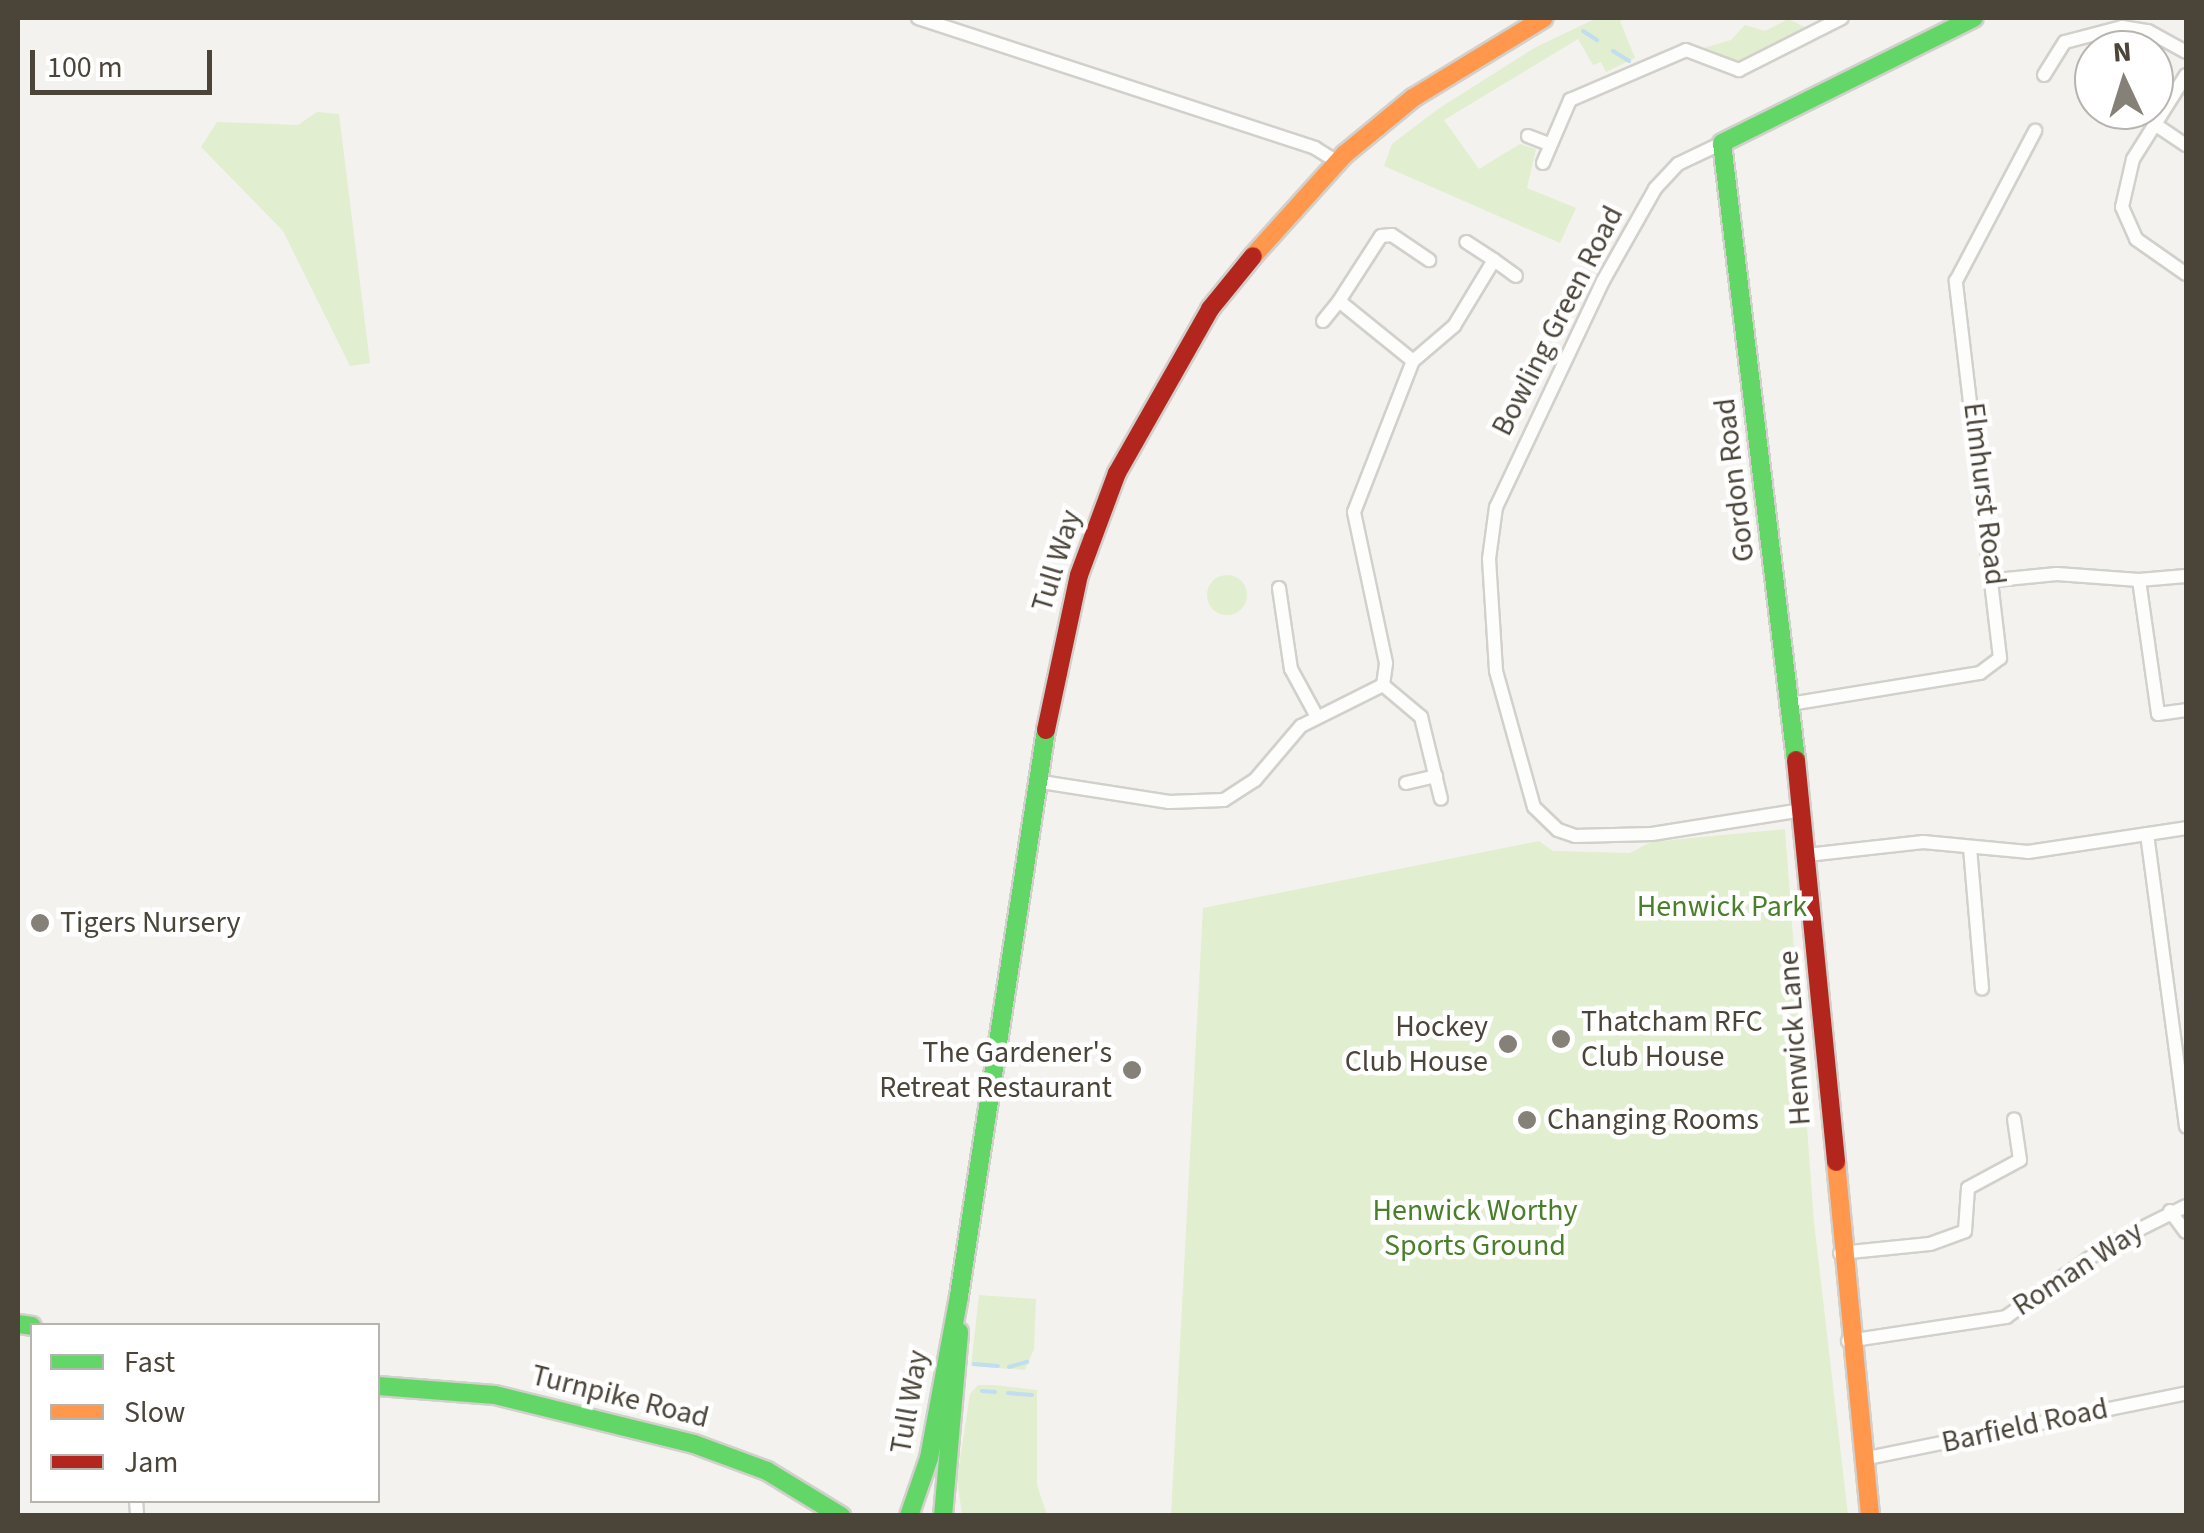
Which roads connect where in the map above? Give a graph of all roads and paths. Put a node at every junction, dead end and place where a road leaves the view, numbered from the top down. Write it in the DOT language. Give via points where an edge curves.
graph roads {
  1 [pos="918,18"];
  2 [pos="1544,18"];
  3 [pos="1842,18"];
  4 [pos="1974,18"];
  5 [pos="1948,24"];
  6 [pos="2036,51"];
  7 [pos="2186,52"];
  8 [pos="2052,60"];
  9 [pos="2044,75"];
  10 [pos="2152,130"];
  11 [pos="2165,130"];
  12 [pos="2035,132"];
  13 [pos="1528,136"];
  14 [pos="2014,138"];
  15 [pos="1722,143"];
  16 [pos="1549,144"];
  17 [pos="2186,144"];
  18 [pos="2028,145"];
  19 [pos="1338,162"];
  20 [pos="1542,163"];
  21 [pos="1466,242"];
  22 [pos="1428,260"];
  23 [pos="1494,260"];
  24 [pos="2186,274"];
  25 [pos="1516,276"];
  26 [pos="1340,300"];
  27 [pos="1323,321"];
  28 [pos="1413,362"];
  29 [pos="2186,576"];
  30 [pos="1996,580"];
  31 [pos="2140,580"];
  32 [pos="1280,588"];
  33 [pos="1383,686"];
  34 [pos="1790,704"];
  35 [pos="2186,710"];
  36 [pos="1316,716"];
  37 [pos="1436,776"];
  38 [pos="1035,781"];
  39 [pos="1406,782"];
  40 [pos="1441,798"];
  41 [pos="1802,810"];
  42 [pos="2186,828"];
  43 [pos="2147,834"];
  44 [pos="1970,848"];
  45 [pos="1807,856"];
  46 [pos="1982,988"];
  47 [pos="2014,1119"];
  48 [pos="2186,1126"];
  49 [pos="2186,1206"];
  50 [pos="2170,1212"];
  51 [pos="2186,1232"];
  52 [pos="1840,1254"];
  53 [pos="960,1296"];
  54 [pos="1848,1341"];
  55 [pos="380,1386"];
  56 [pos="2186,1393"];
  57 [pos="1863,1459"];
  58 [pos="837,1515"];
  59 [pos="910,1516"];
  60 [pos="943,1516"];
  61 [pos="1870,1516"];
  1 -- 19 [label="street" via="1316,148"];
  2 -- 19 [label="street, Tull Way" via="1451,72"];
  3 -- 16 [label="street" via="1739,70 1688,50 1621,76 1566,103"];
  4 -- 5 [label="street, Bowling Green Road"];
  5 -- 15 [label="street, Bowling Green Road"];
  6 -- 8 [label="street"];
  7 -- 8 [label="street" via="2130,27 2073,38"];
  8 -- 9 [label="street"];
  10 -- 24 [label="street" via="2129,168 2124,220 2136,239"];
  11 -- 17 [label="street"];
  12 -- 18 [label="street, Elmhurst Road"];
  13 -- 16 [label="street"];
  14 -- 18 [label="street"];
  15 -- 34 [label="street, Gordon Road"];
  15 -- 41 [label="street, Bowling Green Road" via="1678,164 1655,189 1579,331 1492,522 1496,672 1534,807 1551,826 1575,836 1652,834"];
  16 -- 20 [label="street"];
  18 -- 30 [label="street, Elmhurst Road" via="1956,280"];
  19 -- 38 [label="street, Tull Way" via="1210,309 1132,439 1068,612"];
  21 -- 23 [label="street"];
  22 -- 26 [label="street" via="1392,235 1381,236"];
  23 -- 25 [label="street"];
  23 -- 28 [label="street" via="1454,326"];
  26 -- 27 [label="street"];
  26 -- 28 [label="street"];
  28 -- 33 [label="street" via="1354,512 1386,663"];
  29 -- 31 [label="street"];
  30 -- 31 [label="street" via="2057,574"];
  30 -- 34 [label="street, Elmhurst Road" via="2002,645 1991,669"];
  31 -- 35 [label="street" via="2158,714"];
  32 -- 36 [label="street" via="1290,669"];
  33 -- 36 [label="street" via="1367,699"];
  33 -- 37 [label="street" via="1421,717"];
  34 -- 41 [label="street, Gordon Road"];
  36 -- 38 [label="street" via="1286,740 1255,780 1214,803"];
  37 -- 39 [label="street"];
  37 -- 40 [label="street"];
  38 -- 53 [label="street, Tull Way"];
  41 -- 45 [label="street, Henwick Lane"];
  42 -- 43 [label="street"];
  43 -- 44 [label="street" via="2028,852"];
  43 -- 48 [label="street"];
  44 -- 45 [label="street" via="1908,842"];
  44 -- 46 [label="street"];
  45 -- 52 [label="street, Henwick Lane"];
  47 -- 52 [label="street" via="2020,1160 1968,1188 1965,1230 1930,1244"];
  49 -- 50 [label="street, Roman Way"];
  50 -- 51 [label="street"];
  50 -- 54 [label="street, Roman Way" via="2108,1245 2006,1316"];
  52 -- 54 [label="street, Henwick Lane"];
  53 -- 59 [label="street, Tull Way" via="929,1458"];
  53 -- 60 [label="street, Tull Way"];
  54 -- 57 [label="street, Henwick Lane"];
  55 -- 58 [label="street, Turnpike Road" via="495,1395 694,1444 767,1471"];
  56 -- 57 [label="street, Barfield Road"];
  57 -- 61 [label="street, Henwick Lane"];
}
